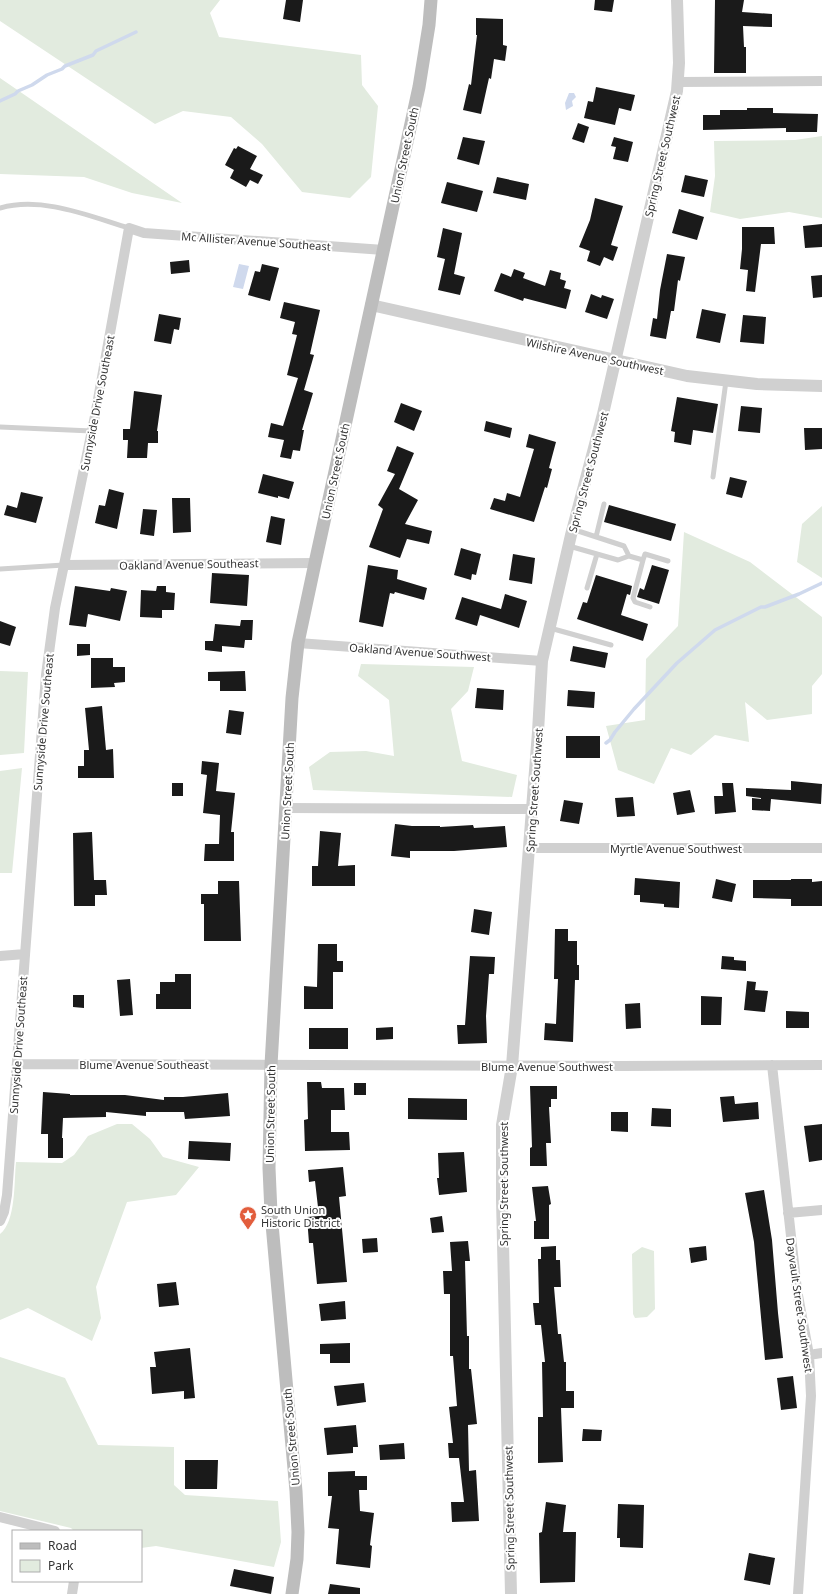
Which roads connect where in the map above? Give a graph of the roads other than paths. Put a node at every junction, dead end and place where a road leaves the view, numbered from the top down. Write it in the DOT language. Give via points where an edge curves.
graph roads {
  1 [pos="431,0"];
  2 [pos="677,0"];
  3 [pos="822,81"];
  4 [pos="678,82"];
  5 [pos="0,208"];
  6 [pos="129,228"];
  7 [pos="384,250"];
  8 [pos="372,305"];
  9 [pos="615,361"];
  10 [pos="726,381"];
  11 [pos="822,386"];
  12 [pos="0,427"];
  13 [pos="92,431"];
  14 [pos="713,477"];
  15 [pos="604,504"];
  16 [pos="572,529"];
  17 [pos="596,537"];
  18 [pos="569,546"];
  19 [pos="597,554"];
  20 [pos="629,556"];
  21 [pos="643,560"];
  22 [pos="668,561"];
  23 [pos="315,563"];
  24 [pos="64,565"];
  25 [pos="0,569"];
  26 [pos="587,588"];
  27 [pos="650,607"];
  28 [pos="550,628"];
  29 [pos="298,643"];
  30 [pos="611,645"];
  31 [pos="542,661"];
  32 [pos="286,808"];
  33 [pos="532,809"];
  34 [pos="529,848"];
  35 [pos="822,848"];
  36 [pos="26,954"];
  37 [pos="0,956"];
  38 [pos="17,1064"];
  39 [pos="271,1065"];
  40 [pos="772,1065"];
  41 [pos="822,1065"];
  42 [pos="512,1066"];
  43 [pos="822,1210"];
  44 [pos="788,1212"];
  45 [pos="0,1221"];
  46 [pos="822,1353"];
  47 [pos="809,1355"];
  48 [pos="0,1517"];
  49 [pos="51,1530"];
  50 [pos="74,1582"];
  51 [pos="72,1594"];
  52 [pos="292,1594"];
  53 [pos="511,1594"];
  54 [pos="798,1594"];
  1 -- 7 [label="main road, Union Street South" via="419,87"];
  2 -- 4 [label="street, Spring Street Southwest"];
  3 -- 4 [label="street"];
  4 -- 9 [label="street, Spring Street Southwest"];
  5 -- 6 [label="lane" via="30,204 58,208"];
  6 -- 7 [label="street, Mc Allister Avenue Southeast" via="144,233"];
  6 -- 13 [label="street, Sunnyside Drive Southeast"];
  7 -- 8 [label="main road, Union Street South"];
  8 -- 9 [label="street, Wilshire Avenue Southwest"];
  8 -- 23 [label="main road, Union Street South"];
  9 -- 10 [label="street, Wilshire Avenue Southwest"];
  9 -- 16 [label="street, Spring Street Southwest"];
  10 -- 11 [label="street, Wilshire Avenue Southwest"];
  10 -- 14 [label="lane"];
  12 -- 13 [label="lane"];
  13 -- 24 [label="street, Sunnyside Drive Southeast"];
  15 -- 17 [label="lane"];
  16 -- 17 [label="lane"];
  16 -- 18 [label="street, Spring Street Southwest"];
  17 -- 20 [label="lane" via="624,546"];
  18 -- 19 [label="lane"];
  18 -- 28 [label="street, Spring Street Southwest"];
  19 -- 20 [label="lane" via="618,560"];
  19 -- 26 [label="lane"];
  20 -- 21 [label="lane"];
  21 -- 22 [label="lane" via="645,554"];
  21 -- 27 [label="lane" via="633,598 635,602"];
  23 -- 24 [label="street, Oakland Avenue Southeast"];
  23 -- 29 [label="main road, Union Street South"];
  24 -- 25 [label="lane"];
  24 -- 36 [label="street, Sunnyside Drive Southeast" via="46,675"];
  28 -- 30 [label="lane"];
  28 -- 31 [label="street, Spring Street Southwest"];
  29 -- 31 [label="street, Oakland Avenue Southwest"];
  29 -- 32 [label="main road, Union Street South"];
  31 -- 33 [label="street, Spring Street Southwest"];
  32 -- 33 [label="street"];
  32 -- 39 [label="main road, Union Street South"];
  33 -- 34 [label="street, Spring Street Southwest"];
  34 -- 35 [label="street, Myrtle Avenue Southwest"];
  34 -- 42 [label="street, Spring Street Southwest"];
  36 -- 37 [label="street"];
  36 -- 38 [label="street, Sunnyside Drive Southeast"];
  38 -- 39 [label="street, Blume Avenue Southeast"];
  38 -- 45 [label="street, Sunnyside Drive Southeast" via="7,1196"];
  39 -- 42 [label="street, Blume Avenue Southwest"];
  39 -- 52 [label="main road, Union Street South" via="271,1214 298,1532"];
  40 -- 41 [label="street, Blume Avenue Southwest"];
  40 -- 42 [label="street, Blume Avenue Southwest"];
  40 -- 44 [label="street, Dayvault Street Southwest"];
  42 -- 53 [label="street, Spring Street Southwest" via="502,1125"];
  43 -- 44 [label="street"];
  44 -- 47 [label="street, Dayvault Street Southwest" via="797,1290"];
  46 -- 47 [label="street"];
  47 -- 54 [label="street, Dayvault Street Southwest" via="811,1396"];
  48 -- 49 [label="street"];
  50 -- 51 [label="street"];
}
